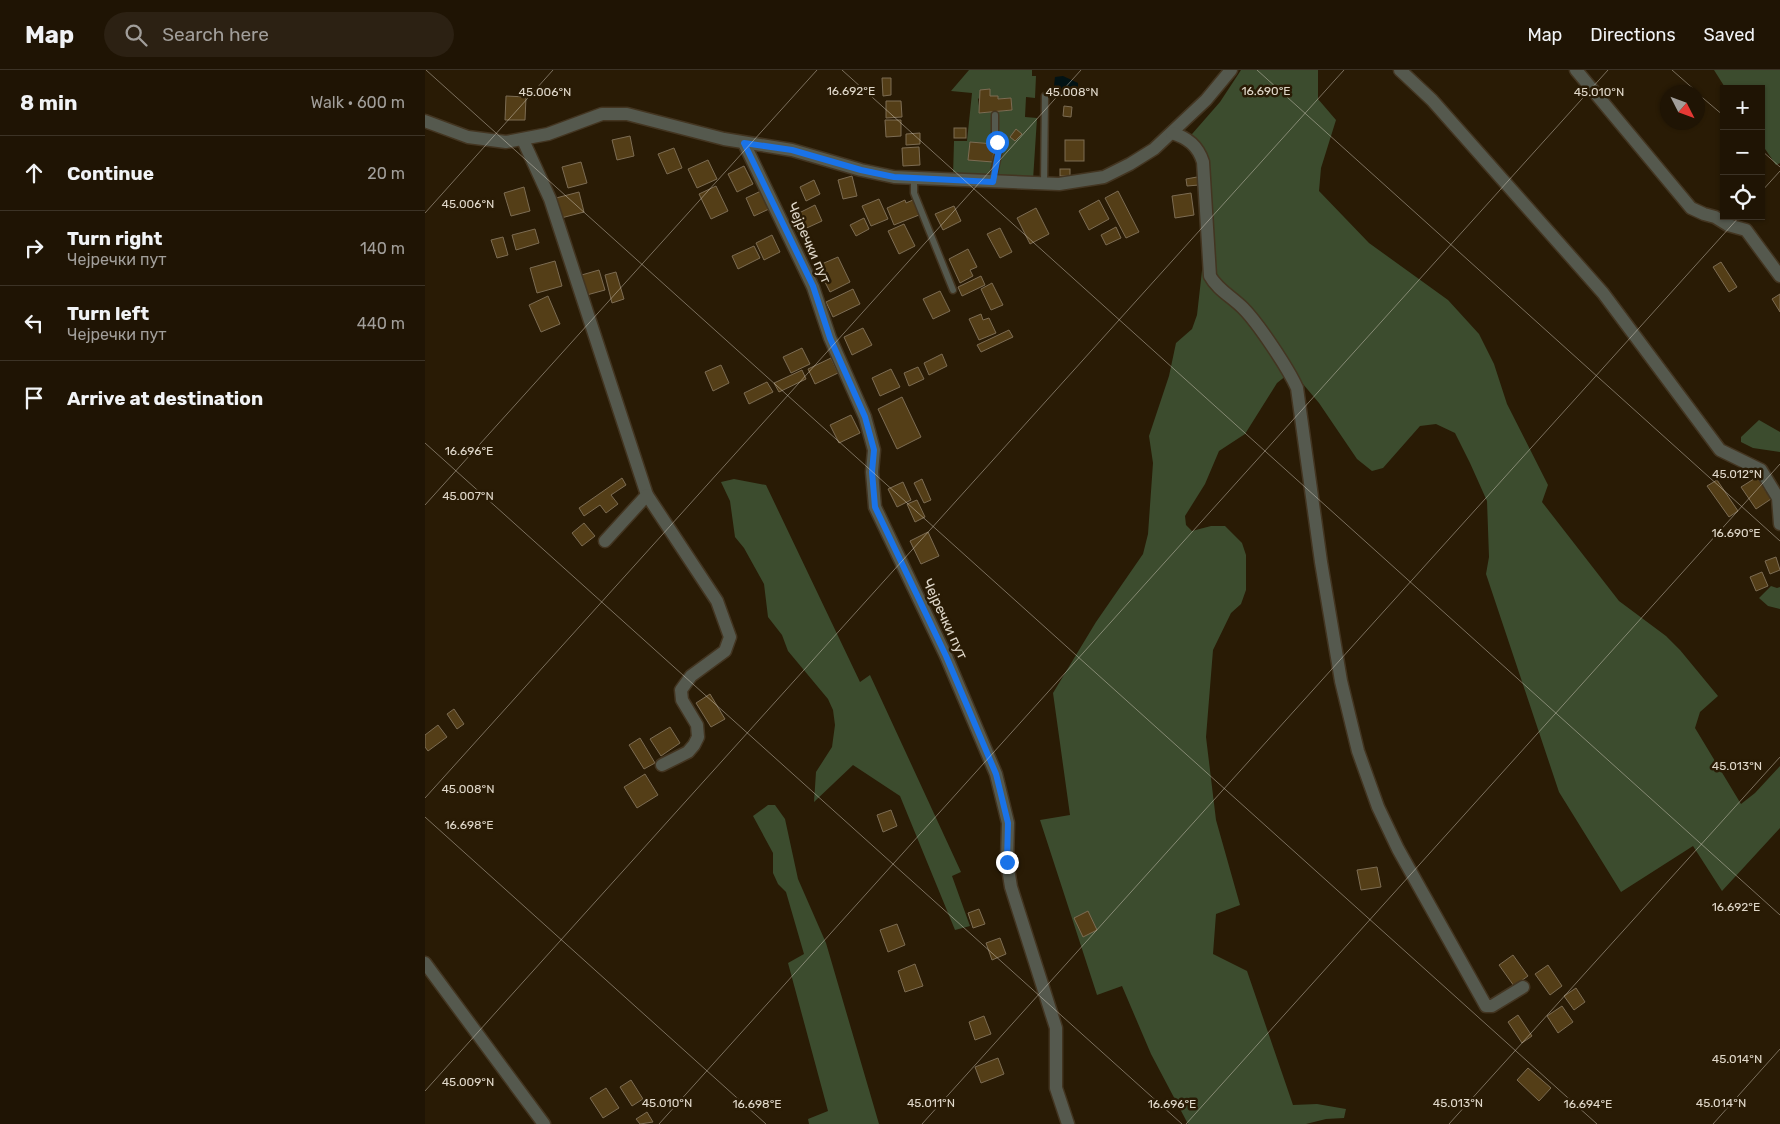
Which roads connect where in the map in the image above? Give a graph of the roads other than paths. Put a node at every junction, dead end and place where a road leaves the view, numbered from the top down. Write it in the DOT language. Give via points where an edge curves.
graph roads {
  1 [pos="1231,70"];
  2 [pos="1400,70"];
  3 [pos="1576,70"];
  4 [pos="1045,96"];
  5 [pos="995,116"];
  6 [pos="425,121"];
  7 [pos="1172,133"];
  8 [pos="523,140"];
  9 [pos="744,143"];
  10 [pos="914,178"];
  11 [pos="993,182"];
  12 [pos="1044,184"];
  13 [pos="1780,276"];
  14 [pos="953,290"];
  15 [pos="647,494"];
  16 [pos="1780,524"];
  17 [pos="605,541"];
  18 [pos="662,765"];
  19 [pos="425,963"];
  20 [pos="1523,987"];
  21 [pos="544,1124"];
  22 [pos="1068,1124"];
  1 -- 7 [label="street"];
  2 -- 16 [label="street" via="1432,100 1603,293 1720,450 1761,470 1778,498"];
  3 -- 13 [label="street" via="1691,208 1746,230"];
  4 -- 12 [label="lane"];
  5 -- 11 [label="lane" via="995,139 999,150"];
  6 -- 8 [label="street" via="468,137 496,142"];
  7 -- 12 [label="street" via="1154,149 1117,172 1092,180"];
  7 -- 20 [label="street" via="1195,145 1203,162 1210,268 1214,283 1244,309 1297,388 1341,681 1358,750 1378,807 1486,1006 1492,1006"];
  8 -- 9 [label="street" via="602,114 627,114"];
  8 -- 15 [label="street" via="550,199"];
  9 -- 10 [label="street" via="792,150 894,177"];
  9 -- 22 [label="street, Чејречки пут" via="813,286 830,338 865,417 874,450 875,507 946,656 996,774 1008,823 1007,862 1011,887 1056,1028 1056,1088"];
  10 -- 11 [label="street"];
  10 -- 14 [label="lane" via="914,193"];
  11 -- 12 [label="street"];
  15 -- 17 [label="street"];
  15 -- 18 [label="street" via="717,601 730,637 725,651 691,676 681,690 682,700 697,725 698,737 694,745 688,752"];
  19 -- 21 [label="street"];
}
